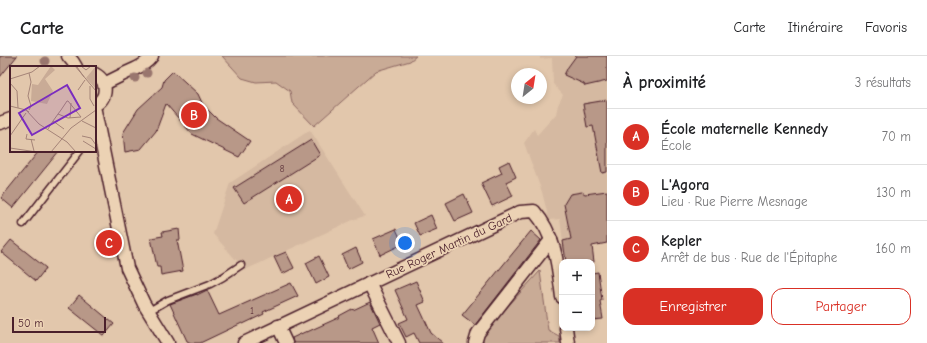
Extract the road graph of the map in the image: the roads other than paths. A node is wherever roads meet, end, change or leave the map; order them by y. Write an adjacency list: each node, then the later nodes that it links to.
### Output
1 (68, 56): 3 (street)
2 (152, 56): 5 (street)
3 (75, 66)
4 (96, 75): 5 (street)
5 (104, 84): 6 (street)
6 (96, 104)
7 (10, 119): 9 (street)
8 (96, 120): 16 (street)
9 (0, 123)
10 (79, 152): 11 (lane)
11 (23, 224)
12 (551, 240): 14 (street, Rue Roger Martin du Gard); 15 (street, Rue Roger Martin du Gard); 23 (street)
13 (241, 265): 16 (lane)
14 (369, 283): 17 (street, Rue Roger Martin du Gard); 22 (street)
15 (562, 295)
16 (148, 311): 19 (street)
17 (278, 326): 20 (street, Rue Roger Martin du Gard); 21 (street)
18 (566, 331): 24 (street)
19 (168, 343)
20 (244, 343)
21 (286, 343)
22 (398, 343)
23 (476, 343)
24 (568, 343)

